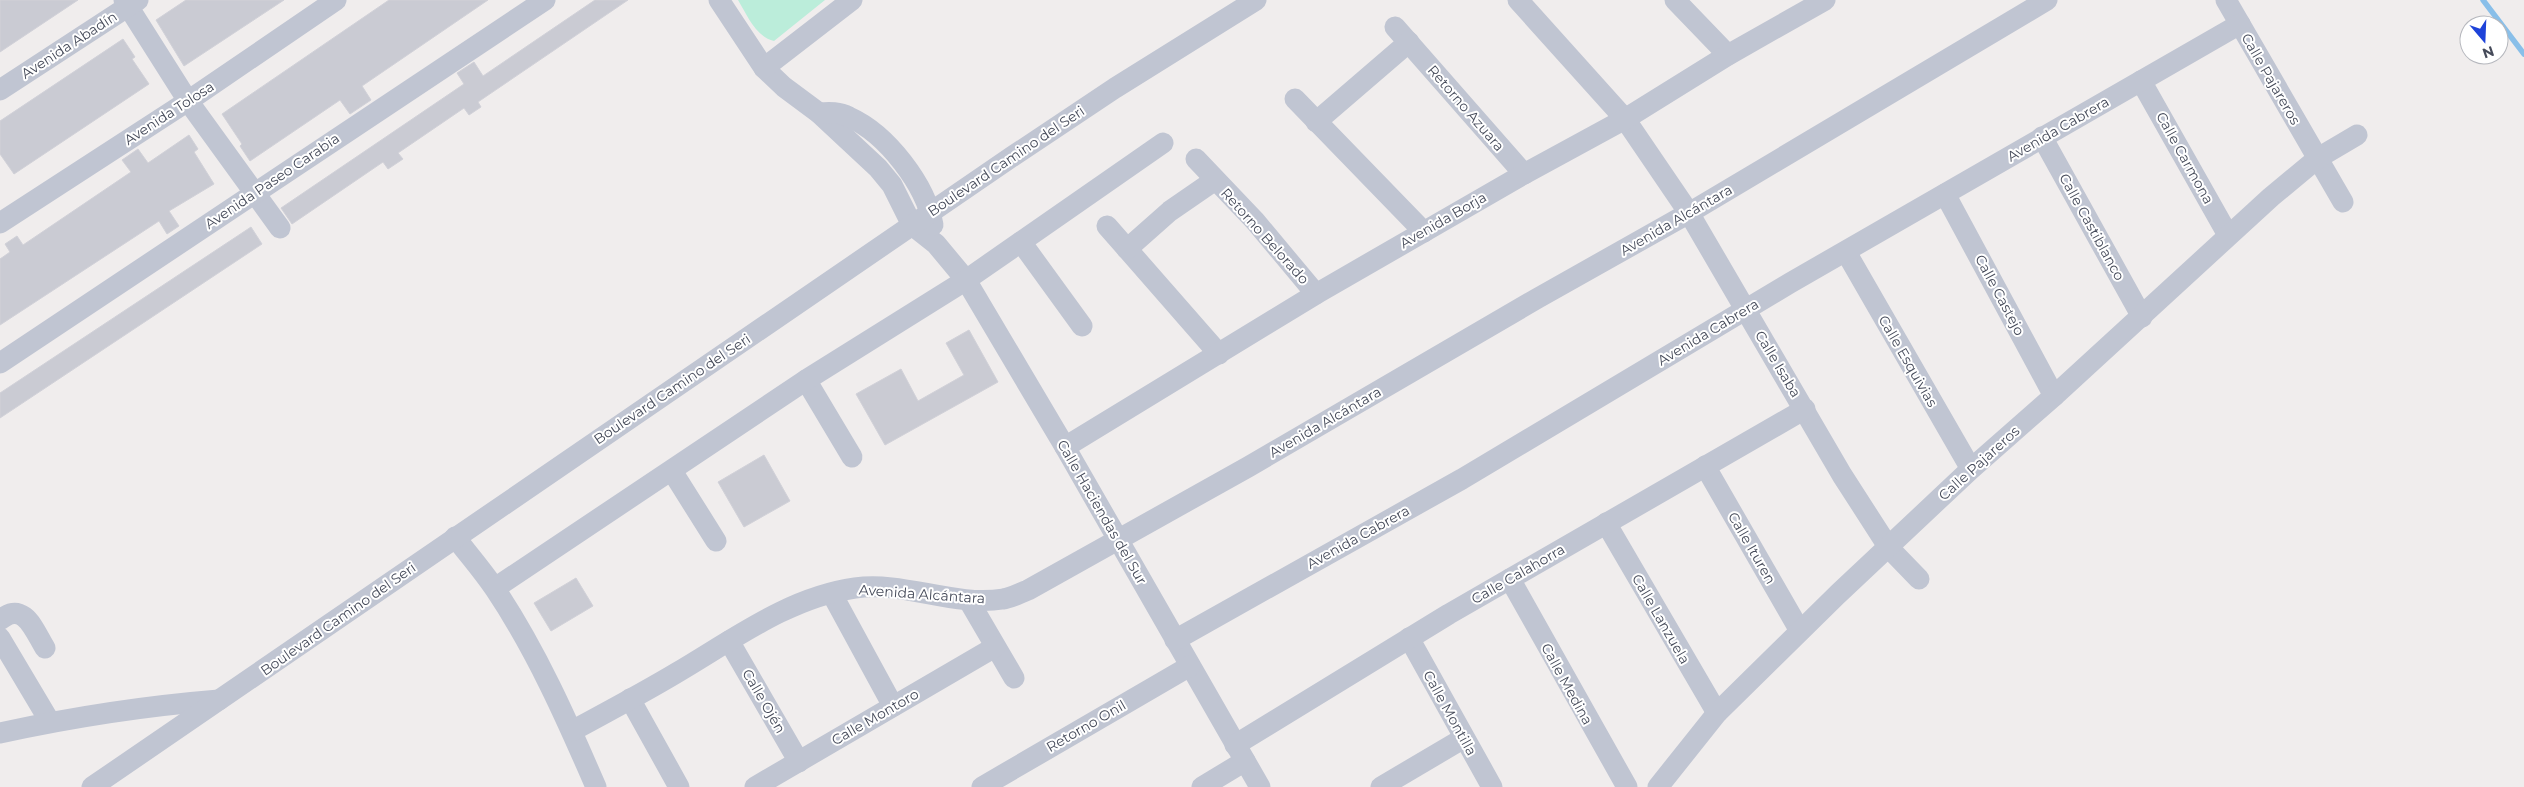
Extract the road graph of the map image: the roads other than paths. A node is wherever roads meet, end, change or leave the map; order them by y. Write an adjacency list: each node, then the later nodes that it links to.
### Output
1 (336, 0): 18 (street, Avenida Tolosa)
2 (545, 0): 29 (street, Avenida Paseo Carabia)
3 (719, 0): 14 (street, Calle Haciendas del Sur)
4 (852, 0): 14 (street)
5 (1256, 0): 32 (street, Boulevard Camino del Seri)
6 (1518, 0): 20 (street, Calle Isaba)
7 (1675, 0): 13 (street)
8 (1825, 0): 13 (street, Avenida Borja)
9 (2047, 0): 33 (street, Avenida Alcántara)
10 (2226, 0): 12 (street, Calle Pajareros)
11 (130, 2): 16 (street, Avenida Abadín); 18 (street)
12 (2240, 24): 15 (street, Avenida Cabrera); 25 (street, Calle Pajareros)
13 (1728, 55): 20 (street, Avenida Borja)
14 (764, 68): 19 (street, Calle Haciendas del Sur)
15 (2141, 81): 23 (street, Avenida Cabrera); 39 (street, Calle Carmona)
16 (0, 90)
17 (1295, 99): 21 (street)
18 (188, 101): 29 (street); 34 (street, Avenida Tolosa)
19 (819, 112): 32 (street, Calle Haciendas del Sur); 35 (street, Calle Haciendas del Sur)
20 (1625, 119): 27 (street, Avenida Borja); 33 (street, Calle Isaba)
21 (1316, 122): 27 (street, Retorno Azuara); 38 (street)
22 (2357, 135): 25 (street, Calle Pajareros)
23 (2042, 137): 30 (street, Avenida Cabrera); 47 (street, Calle Castiblanco)
24 (1163, 143): 40 (street)
25 (2318, 158): 31 (street, Calle Pajareros); 39 (street, Calle Pajareros)
26 (1196, 159): 28 (street, Retorno Belorado)
27 (1524, 174): 38 (street, Avenida Borja)
28 (1215, 180): 42 (street, Retorno Belorado); 45 (street, Retorno Belorado)
29 (256, 192): 37 (street); 50 (street, Avenida Paseo Carabia)
30 (1945, 194): 43 (street, Avenida Cabrera); 52 (street, Calle Castejo)
31 (2343, 202)
32 (930, 212): 35 (street, Boulevard Camino del Seri); 41 (street, Calle Haciendas del Sur)
33 (1689, 214): 46 (street, Calle Isaba); 61 (street, Avenida Alcántara)
34 (0, 223)
35 (912, 225): 41 (street, Calle Haciendas del Sur); 60 (street, Boulevard Camino del Seri)
36 (1106, 226): 42 (street)
37 (280, 228)
38 (1424, 232): 45 (street, Avenida Borja)
39 (2228, 235): 47 (street, Calle Pajareros)
40 (1021, 242): 44 (street); 48 (street)
41 (936, 244): 44 (street, Calle Haciendas del Sur)
42 (1127, 249): 49 (street)
43 (1846, 252): 46 (street, Avenida Cabrera); 57 (street, Calle Esquivias)
44 (966, 280): 51 (street); 54 (street, Calle Haciendas del Sur)
45 (1316, 294): 49 (street, Avenida Borja)
46 (1746, 310): 53 (street, Calle Isaba); 73 (street, Avenida Cabrera)
47 (2142, 317): 52 (street, Calle Pajareros)
48 (1082, 326)
49 (1219, 354): 54 (street, Avenida Borja)
50 (0, 363)
51 (806, 380): 55 (street); 58 (street)
52 (2054, 396): 57 (street, Calle Pajareros)
53 (1805, 409): 56 (street, Calle Calahorra); 63 (street, Calle Isaba)
54 (1065, 447): 61 (street, Calle Haciendas del Sur)
55 (852, 457)
56 (1705, 466): 59 (street, Calle Calahorra); 70 (street, Calle Ituren)
57 (1971, 469): 63 (street, Calle Pajareros)
58 (672, 471): 62 (street); 66 (street)
59 (1606, 523): 64 (street, Calle Calahorra); 82 (street, Calle Lanzuela)
60 (455, 537): 66 (street); 80 (street, Boulevard Camino del Seri)
61 (1119, 540): 68 (street, Avenida Alcántara); 73 (street, Calle Haciendas del Sur)
62 (716, 541)
63 (1888, 548): 65 (street, Calle Isaba); 70 (street, Calle Pajareros)
64 (1510, 579): 72 (street, Calle Calahorra); 98 (street, Calle Medina)
65 (1919, 579)
66 (495, 588): 84 (street)
67 (832, 594): 68 (street, Avenida Alcántara); 74 (street, Avenida Alcántara); 81 (street)
68 (969, 601): 75 (street)
69 (0, 620): 76 (street)
70 (1800, 631): 82 (street, Calle Pajareros)
71 (0, 638): 83 (street)
72 (1409, 638): 86 (street, Calle Montilla); 87 (street, Calle Calahorra)
73 (1175, 640): 77 (street, Calle Haciendas del Sur)
74 (730, 641): 79 (street, Avenida Alcántara); 88 (street, Calle Ojén)
75 (995, 647): 78 (street); 81 (street, Calle Montoro)
76 (45, 648)
77 (1190, 666): 87 (street, Calle Haciendas del Sur); 93 (street, Retorno Onil)
78 (1014, 678)
79 (630, 699): 84 (street, Avenida Alcántara); 91 (street)
80 (219, 700): 83 (street); 89 (street, Boulevard Camino del Seri)
81 (893, 706): 88 (street, Calle Montoro)
82 (1717, 714): 99 (street, Calle Pajareros)
83 (50, 722): 85 (street)
84 (572, 731): 90 (street)
85 (0, 733)
86 (1464, 738): 96 (street); 97 (street, Calle Montilla)
87 (1240, 753): 94 (street); 95 (street, Calle Haciendas del Sur)
88 (798, 762): 92 (street, Calle Montoro)
89 (92, 787)
90 (596, 787)
91 (679, 787)
92 (755, 787)
93 (982, 787)
94 (1202, 787)
95 (1260, 787)
96 (1381, 787)
97 (1492, 787)
98 (1627, 787)
99 (1658, 787)

